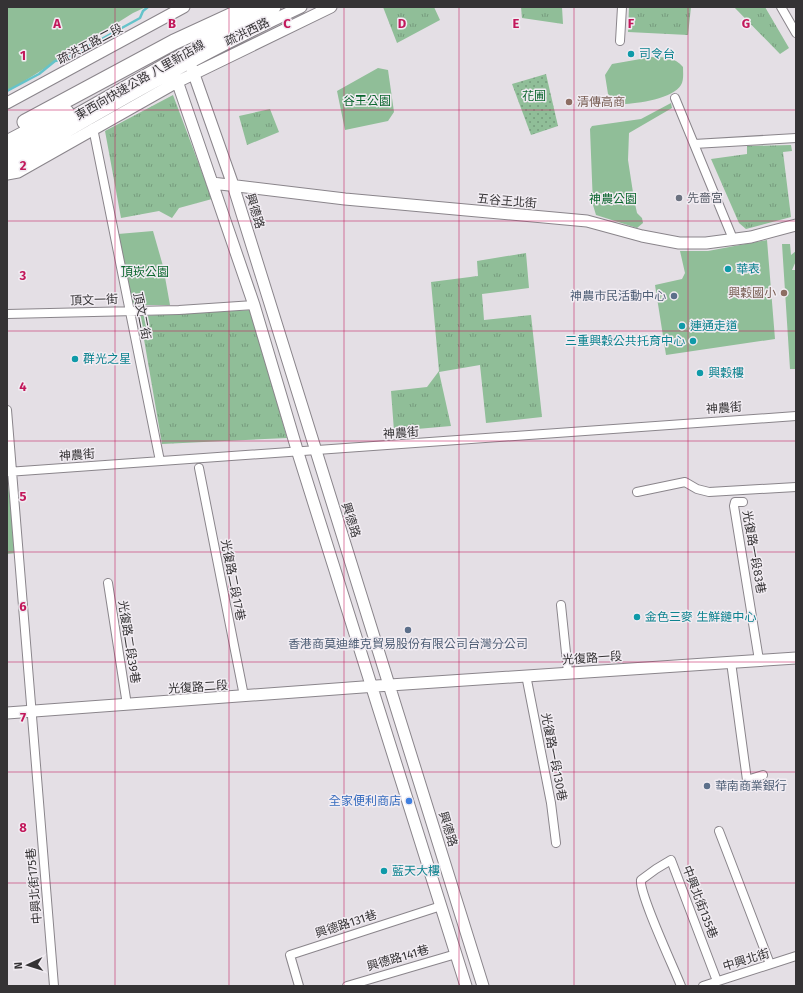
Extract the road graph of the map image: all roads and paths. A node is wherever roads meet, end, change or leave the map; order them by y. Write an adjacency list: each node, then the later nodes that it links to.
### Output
1 (184, 7): 14 (street, 疏洪五路二段)
2 (250, 7): 16 (highway)
3 (256, 7): 19 (highway, 東西向快速公路 八里新店線)
4 (273, 7): 17 (highway, 東西向快速公路 八里新店線)
5 (302, 7): 11 (street, 疏洪西路)
6 (331, 7): 11 (street, 疏洪西路)
7 (622, 7): 10 (street)
8 (781, 7): 9 (street)
9 (796, 33)
10 (620, 41)
11 (192, 68): 12 (street, 疏洪西路); 26 (street, 興德路)
12 (176, 77): 15 (street, 疏洪西路); 23 (street, 疏洪西路); 25 (street)
13 (675, 98): 20 (street)
14 (7, 103)
15 (93, 128): 24 (street, 疏洪西路); 30 (street, 頂文二街)
16 (7, 132)
17 (40, 138): 21 (highway, 東西向快速公路 八里新店線); 22 (highway)
18 (796, 138): 20 (street)
19 (7, 143)
20 (694, 144): 28 (street)
21 (7, 155)
22 (7, 158)
23 (7, 170)
24 (7, 174)
25 (212, 183): 26 (street, 五谷王北街); 29 (street)
26 (233, 185): 28 (street, 五谷王北街); 34 (street, 興德路)
27 (796, 226): 28 (street, 五谷王北街)
28 (733, 239)
29 (254, 305): 30 (street, 頂文一街); 35 (street)
30 (129, 311): 31 (street, 頂文一街); 36 (street, 頂文二街)
31 (7, 314)
32 (7, 410): 38 (street, 中興北街175巷)
33 (796, 416): 34 (street, 神農街)
34 (316, 452): 35 (street, 神農街); 49 (street, 興德路)
35 (298, 453): 36 (street, 神農街); 50 (street)
36 (160, 462): 38 (street, 神農街)
37 (199, 468): 51 (street, 光復路二段17巷)
38 (9, 472): 53 (street, 中興北街175巷)
39 (796, 487): 40 (street)
40 (638, 492)
41 (743, 502): 45 (street, 光復路一段83巷)
42 (108, 583): 52 (street, 光復路二段39巷)
43 (561, 604): 47 (street)
44 (796, 658): 45 (street, 光復路一段)
45 (759, 660): 46 (street, 光復路一段)
46 (731, 662): 47 (street, 光復路一段); 55 (street)
47 (568, 672): 48 (street, 光復路一段)
48 (526, 675): 49 (street, 光復路一段); 57 (street, 光復路一段130巷)
49 (390, 685): 50 (street, 光復路二段); 67 (street, 興德路)
50 (373, 687): 51 (street, 光復路二段); 58 (street)
51 (244, 696): 52 (street, 光復路二段)
52 (127, 705): 53 (street, 光復路二段)
53 (31, 711): 54 (street, 光復路二段); 63 (street, 中興北街175巷)
54 (7, 713)
55 (762, 775)
56 (719, 831): 61 (street)
57 (556, 843)
58 (441, 906): 59 (street); 64 (street, 興德路131巷)
59 (456, 954): 65 (street, 興德路141巷); 66 (street)
60 (796, 956): 61 (street, 中興北街)
61 (770, 964): 62 (street, 中興北街)
62 (717, 981): 68 (street, 中興北街135巷); 69 (street, 中興北街)
63 (54, 986)
64 (299, 986)
65 (347, 986)
66 (466, 986)
67 (483, 986)
68 (681, 986)
69 (703, 986)

